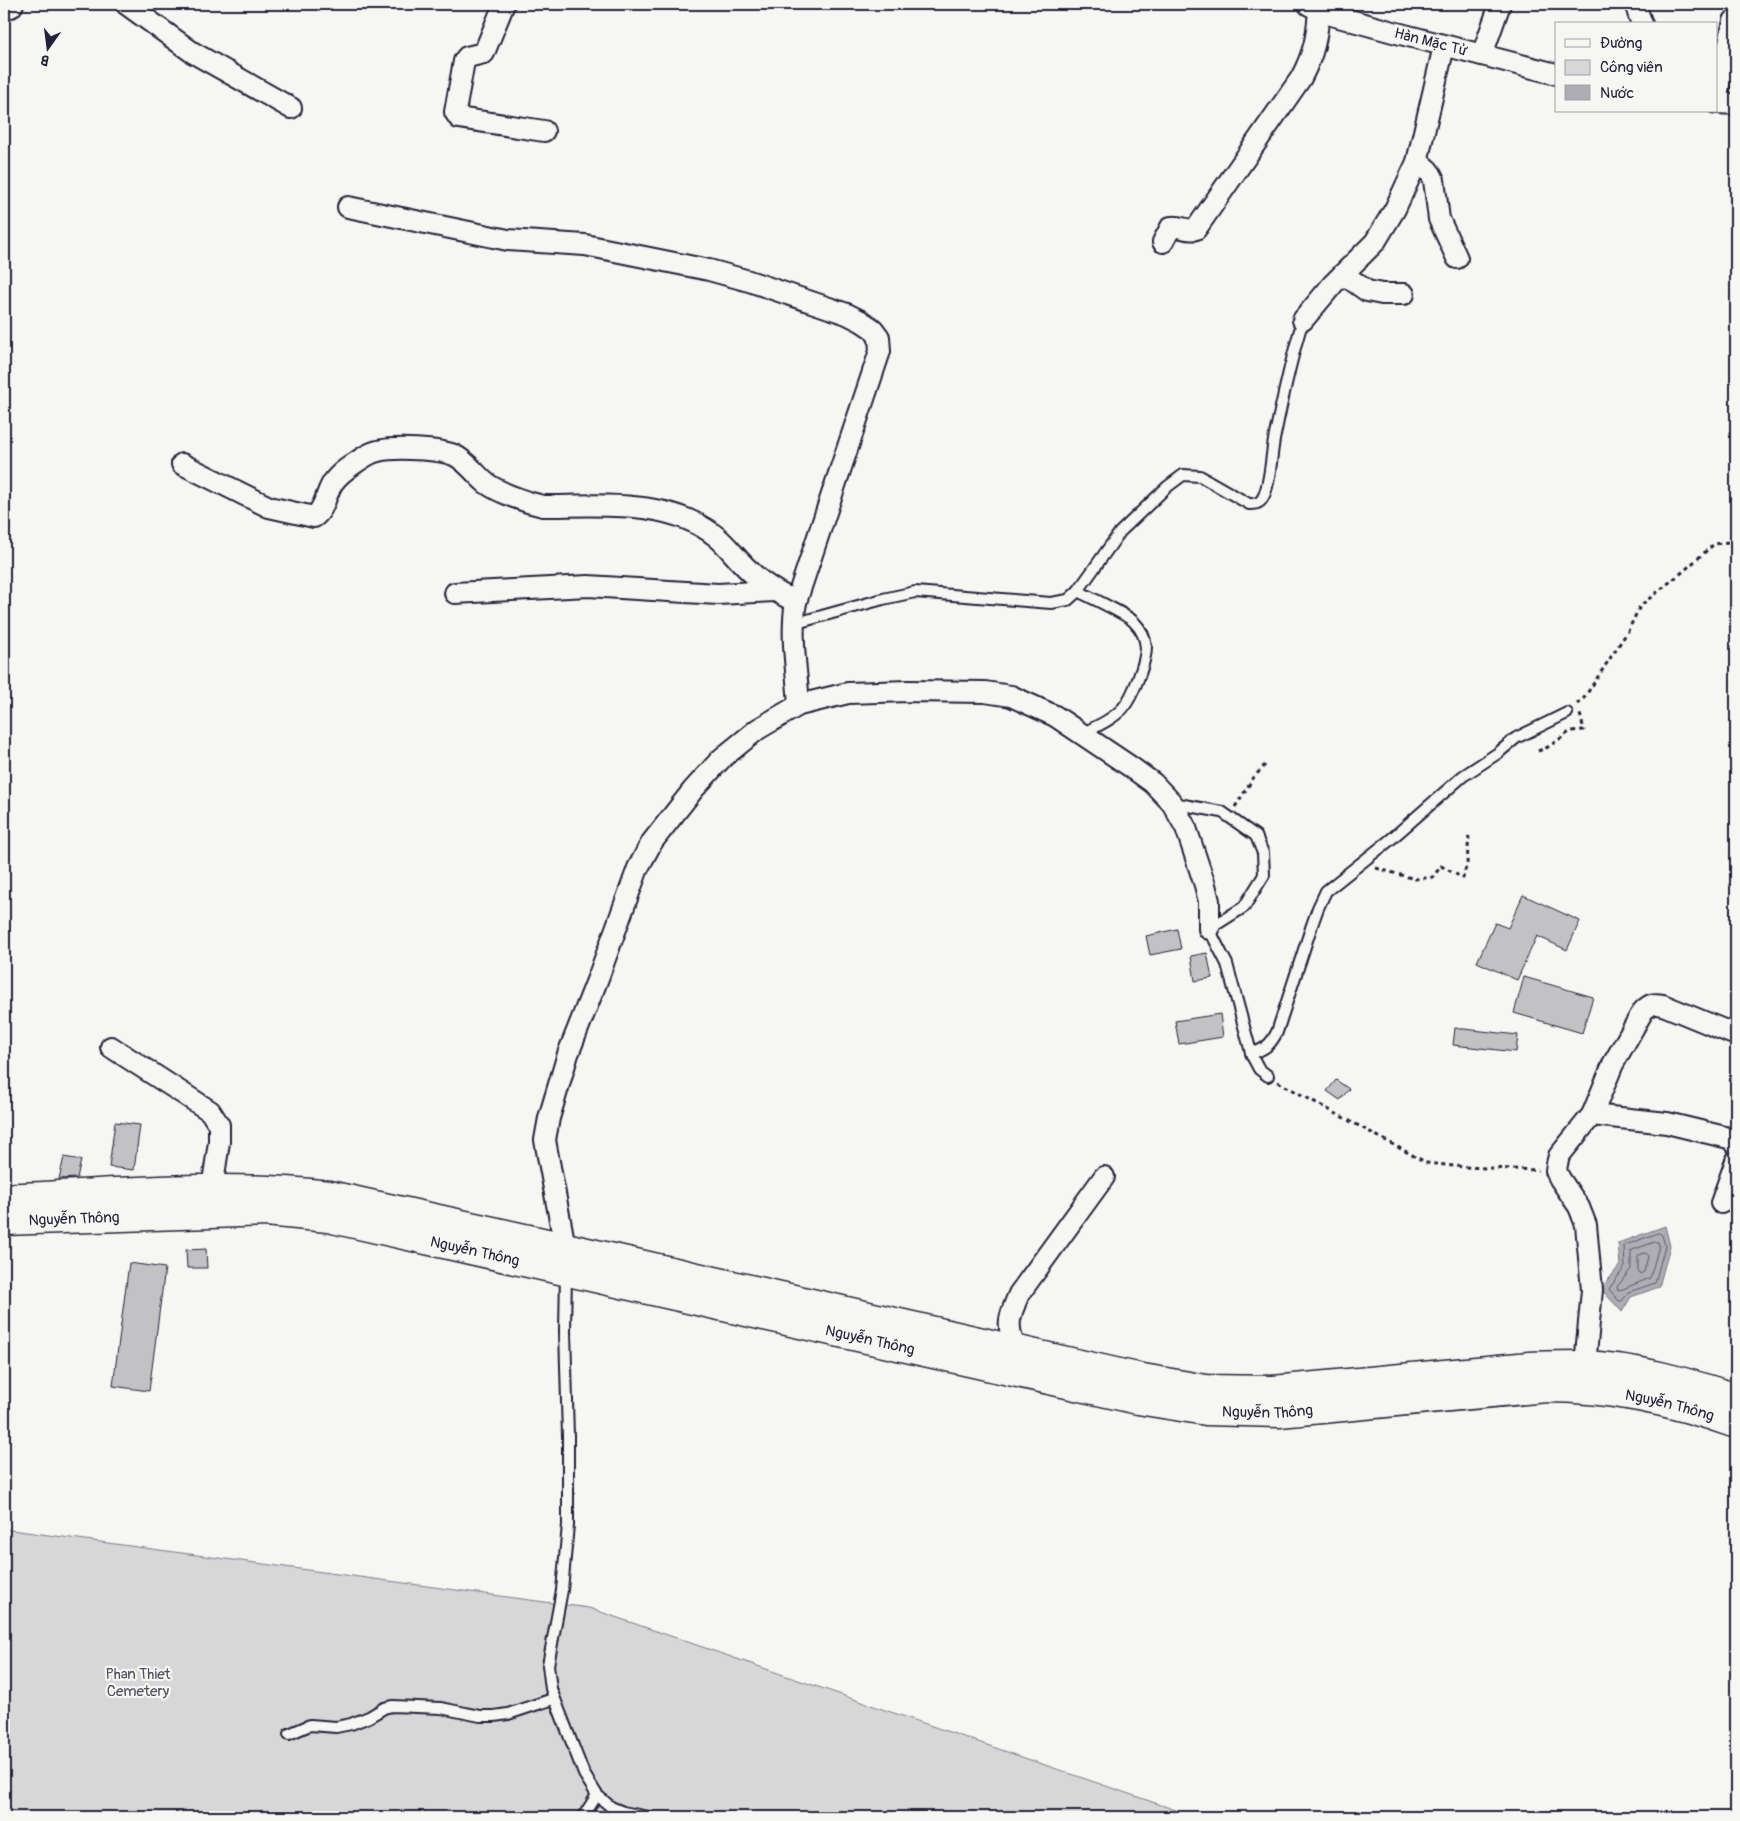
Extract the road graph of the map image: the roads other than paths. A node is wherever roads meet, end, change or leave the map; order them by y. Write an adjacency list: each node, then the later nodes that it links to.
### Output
1 (126, 4): 12 (street)
2 (504, 4): 13 (street)
3 (1500, 4): 7 (street)
4 (1313, 7): 6 (street, Hàn Mặc Tử); 16 (street)
5 (1734, 21): 9 (street)
6 (1444, 46): 7 (street, Hàn Mặc Tử); 14 (street)
7 (1482, 55): 8 (street, Hàn Mặc Tử)
8 (1555, 74)
9 (1718, 90)
10 (1718, 103): 11 (street)
11 (1736, 104)
12 (291, 108)
13 (544, 131)
14 (1417, 162): 17 (street); 18 (street)
15 (348, 207): 25 (street)
16 (1163, 242)
17 (1457, 258)
18 (1343, 274): 19 (street); 20 (street)
19 (1404, 294)
20 (1303, 320): 23 (lane)
21 (182, 464): 22 (street)
22 (774, 591): 24 (street); 25 (street)
23 (1078, 591): 26 (lane); 29 (lane)
24 (455, 593)
25 (796, 602): 26 (street)
26 (794, 624): 27 (street)
27 (800, 705): 29 (street); 44 (street)
28 (1570, 710): 34 (lane)
29 (1081, 734): 30 (street)
30 (1172, 803): 31 (street); 31 (lane)
31 (1209, 929): 34 (lane)
32 (1736, 1035): 36 (street)
33 (111, 1047): 40 (street)
34 (1251, 1053): 35 (lane)
35 (1268, 1076)
36 (1592, 1115): 37 (street); 46 (street)
37 (1736, 1144)
38 (1736, 1161): 42 (street)
39 (1104, 1178): 45 (street)
40 (212, 1189): 41 (main road, Nguyễn Thông); 44 (main road, Nguyễn Thông)
41 (4, 1198)
42 (1721, 1203)
43 (4, 1221): 44 (main road, Nguyễn Thông)
44 (566, 1259): 45 (main road, Nguyễn Thông); 46 (main road, Nguyễn Thông); 49 (lane)
45 (1015, 1348): 46 (main road, Nguyễn Thông)
46 (1586, 1377): 47 (main road, Nguyễn Thông); 48 (main road, Nguyễn Thông)
47 (1736, 1398)
48 (1736, 1424)
49 (553, 1699): 50 (lane); 51 (lane)
50 (289, 1734)
51 (597, 1795): 52 (lane); 53 (lane)
52 (583, 1817)
53 (649, 1817)

